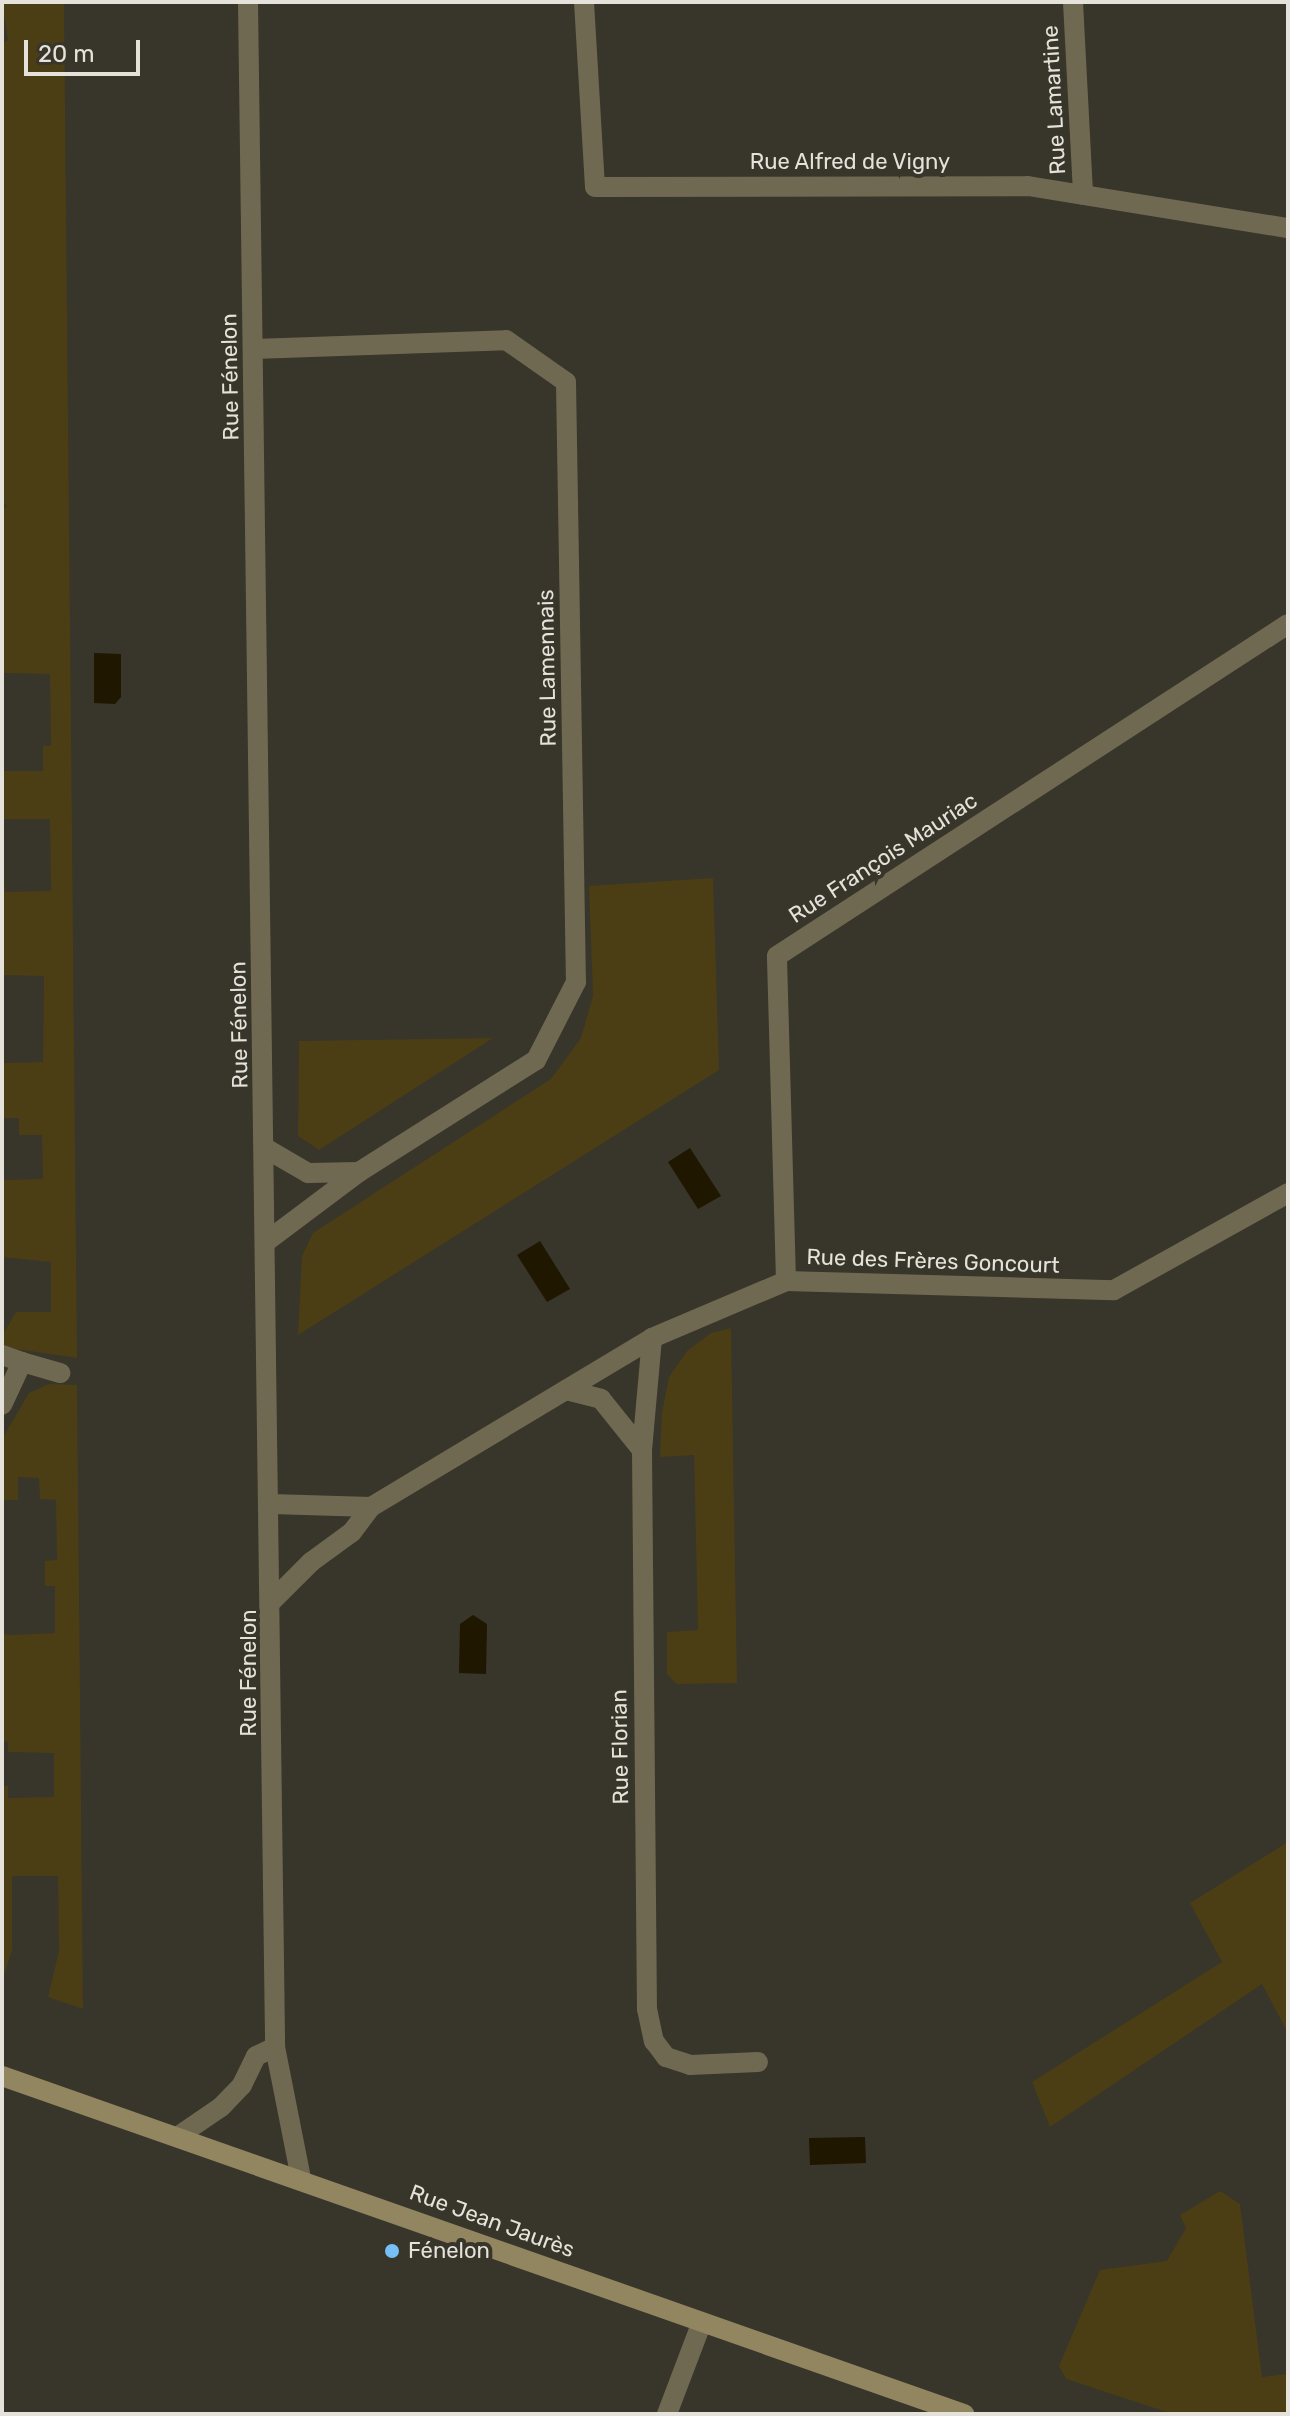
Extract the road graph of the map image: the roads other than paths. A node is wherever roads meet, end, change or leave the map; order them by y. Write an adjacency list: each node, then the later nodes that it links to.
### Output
1 (248, 2): 6 (street, Rue Fénelon)
2 (584, 2): 4 (street, Rue Alfred de Vigny)
3 (1073, 2): 4 (street, Rue Lamartine)
4 (1083, 195): 5 (street, Rue Alfred de Vigny)
5 (1288, 228)
6 (253, 349): 8 (street, Rue Fénelon); 9 (street, Rue Lamennais)
7 (1288, 624): 12 (street, Rue François Mauriac)
8 (265, 1148): 9 (street); 11 (street, Rue Fénelon)
9 (359, 1172): 11 (street)
10 (1288, 1193): 12 (street, Rue des Frères Goncourt)
11 (267, 1241): 19 (street, Rue Fénelon)
12 (786, 1281): 13 (street, Rue des Frères Goncourt)
13 (652, 1338): 16 (street, Rue des Frères Goncourt); 18 (street, Rue Florian)
14 (12, 1358): 15 (street); 17 (street)
15 (60, 1373)
16 (566, 1390): 18 (street); 20 (street, Rue des Frères Goncourt)
17 (2, 1405)
18 (642, 1450): 23 (street, Rue Florian)
19 (271, 1504): 20 (street); 21 (street, Rue Fénelon)
20 (371, 1507): 21 (street)
21 (272, 1601): 22 (street, Rue Fénelon)
22 (275, 2047): 25 (street); 26 (street, Rue Fénelon)
23 (758, 2062)
24 (2, 2076): 25 (main road, Rue Jean Jaurès)
25 (180, 2135): 26 (main road, Rue Jean Jaurès)
26 (301, 2178): 27 (main road, Rue Jean Jaurès)
27 (702, 2322): 28 (street); 29 (main road, Rue Jean Jaurès)
28 (667, 2414)
29 (964, 2414)

